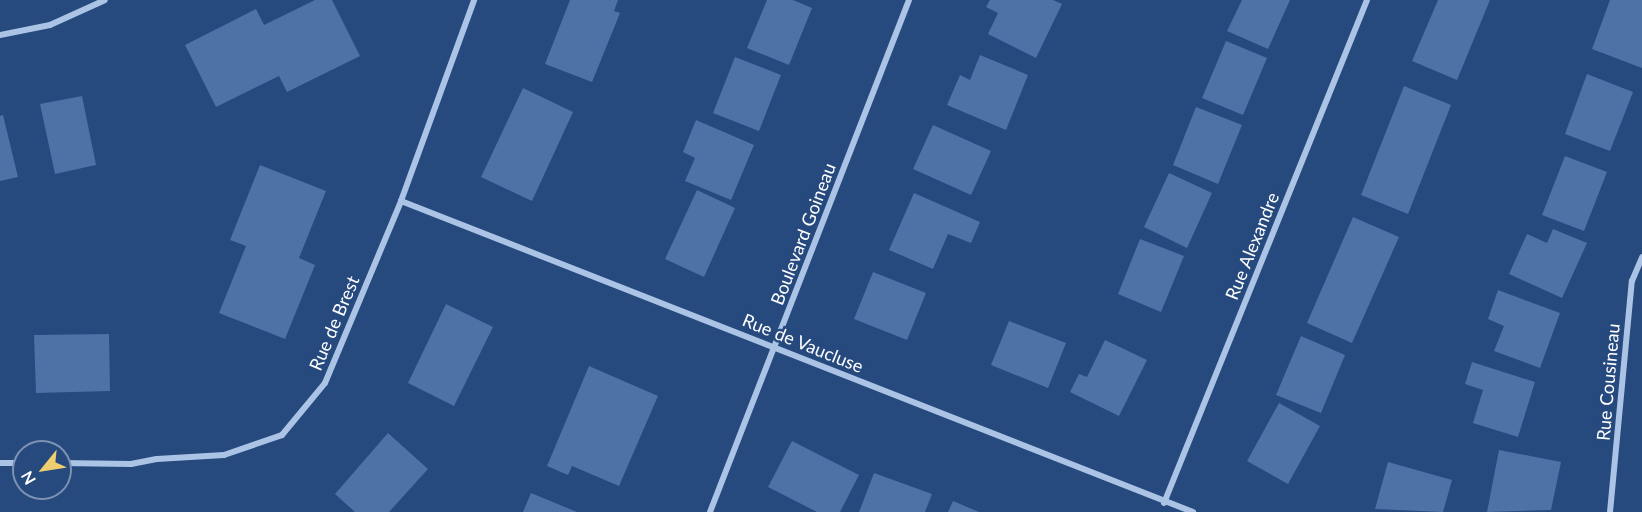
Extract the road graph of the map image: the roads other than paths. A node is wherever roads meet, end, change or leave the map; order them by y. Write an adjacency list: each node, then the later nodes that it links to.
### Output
1 (105, 0): 5 (street)
2 (474, 0): 6 (street, Rue de Brest)
3 (909, 0): 8 (street, Boulevard Goineau)
4 (1366, 0): 10 (street, Rue Alexandre)
5 (0, 35)
6 (401, 201): 8 (street, Rue de Vaucluse); 9 (street, Rue de Brest)
7 (1642, 257): 13 (street, Rue Cousineau)
8 (775, 348): 10 (street, Rue de Vaucluse); 11 (street, Boulevard Goineau)
9 (72, 464)
10 (1164, 503): 12 (street, Rue de Vaucluse)
11 (710, 512)
12 (1193, 512)
13 (1610, 512)

